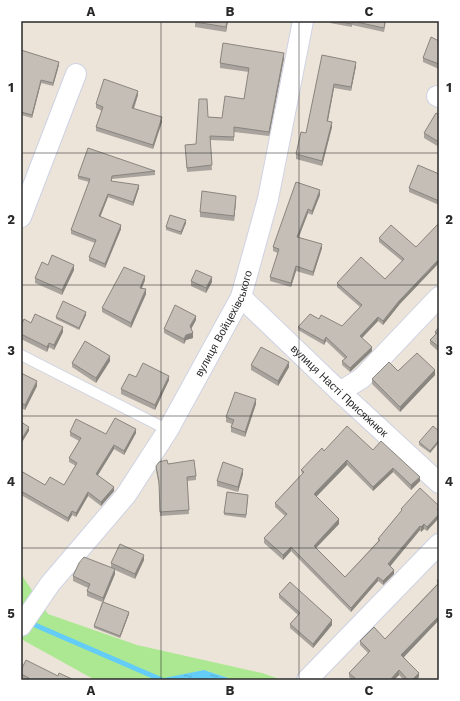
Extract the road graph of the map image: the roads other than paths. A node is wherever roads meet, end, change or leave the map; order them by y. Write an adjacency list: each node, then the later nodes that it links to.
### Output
1 (303, 21): 4 (street, вулиця Войцехівського)
2 (76, 74): 3 (street)
3 (21, 217)
4 (241, 297): 7 (street, вулиця Насті Присяжнюк); 8 (street, вулиця Войцехівського)
5 (439, 297): 7 (street)
6 (21, 355): 8 (lane)
7 (340, 392): 9 (street, вулиця Насті Присяжнюк)
8 (168, 430): 11 (street, вулиця Войцехівського)
9 (439, 482)
10 (439, 544): 12 (street)
11 (21, 626)
12 (306, 680)

